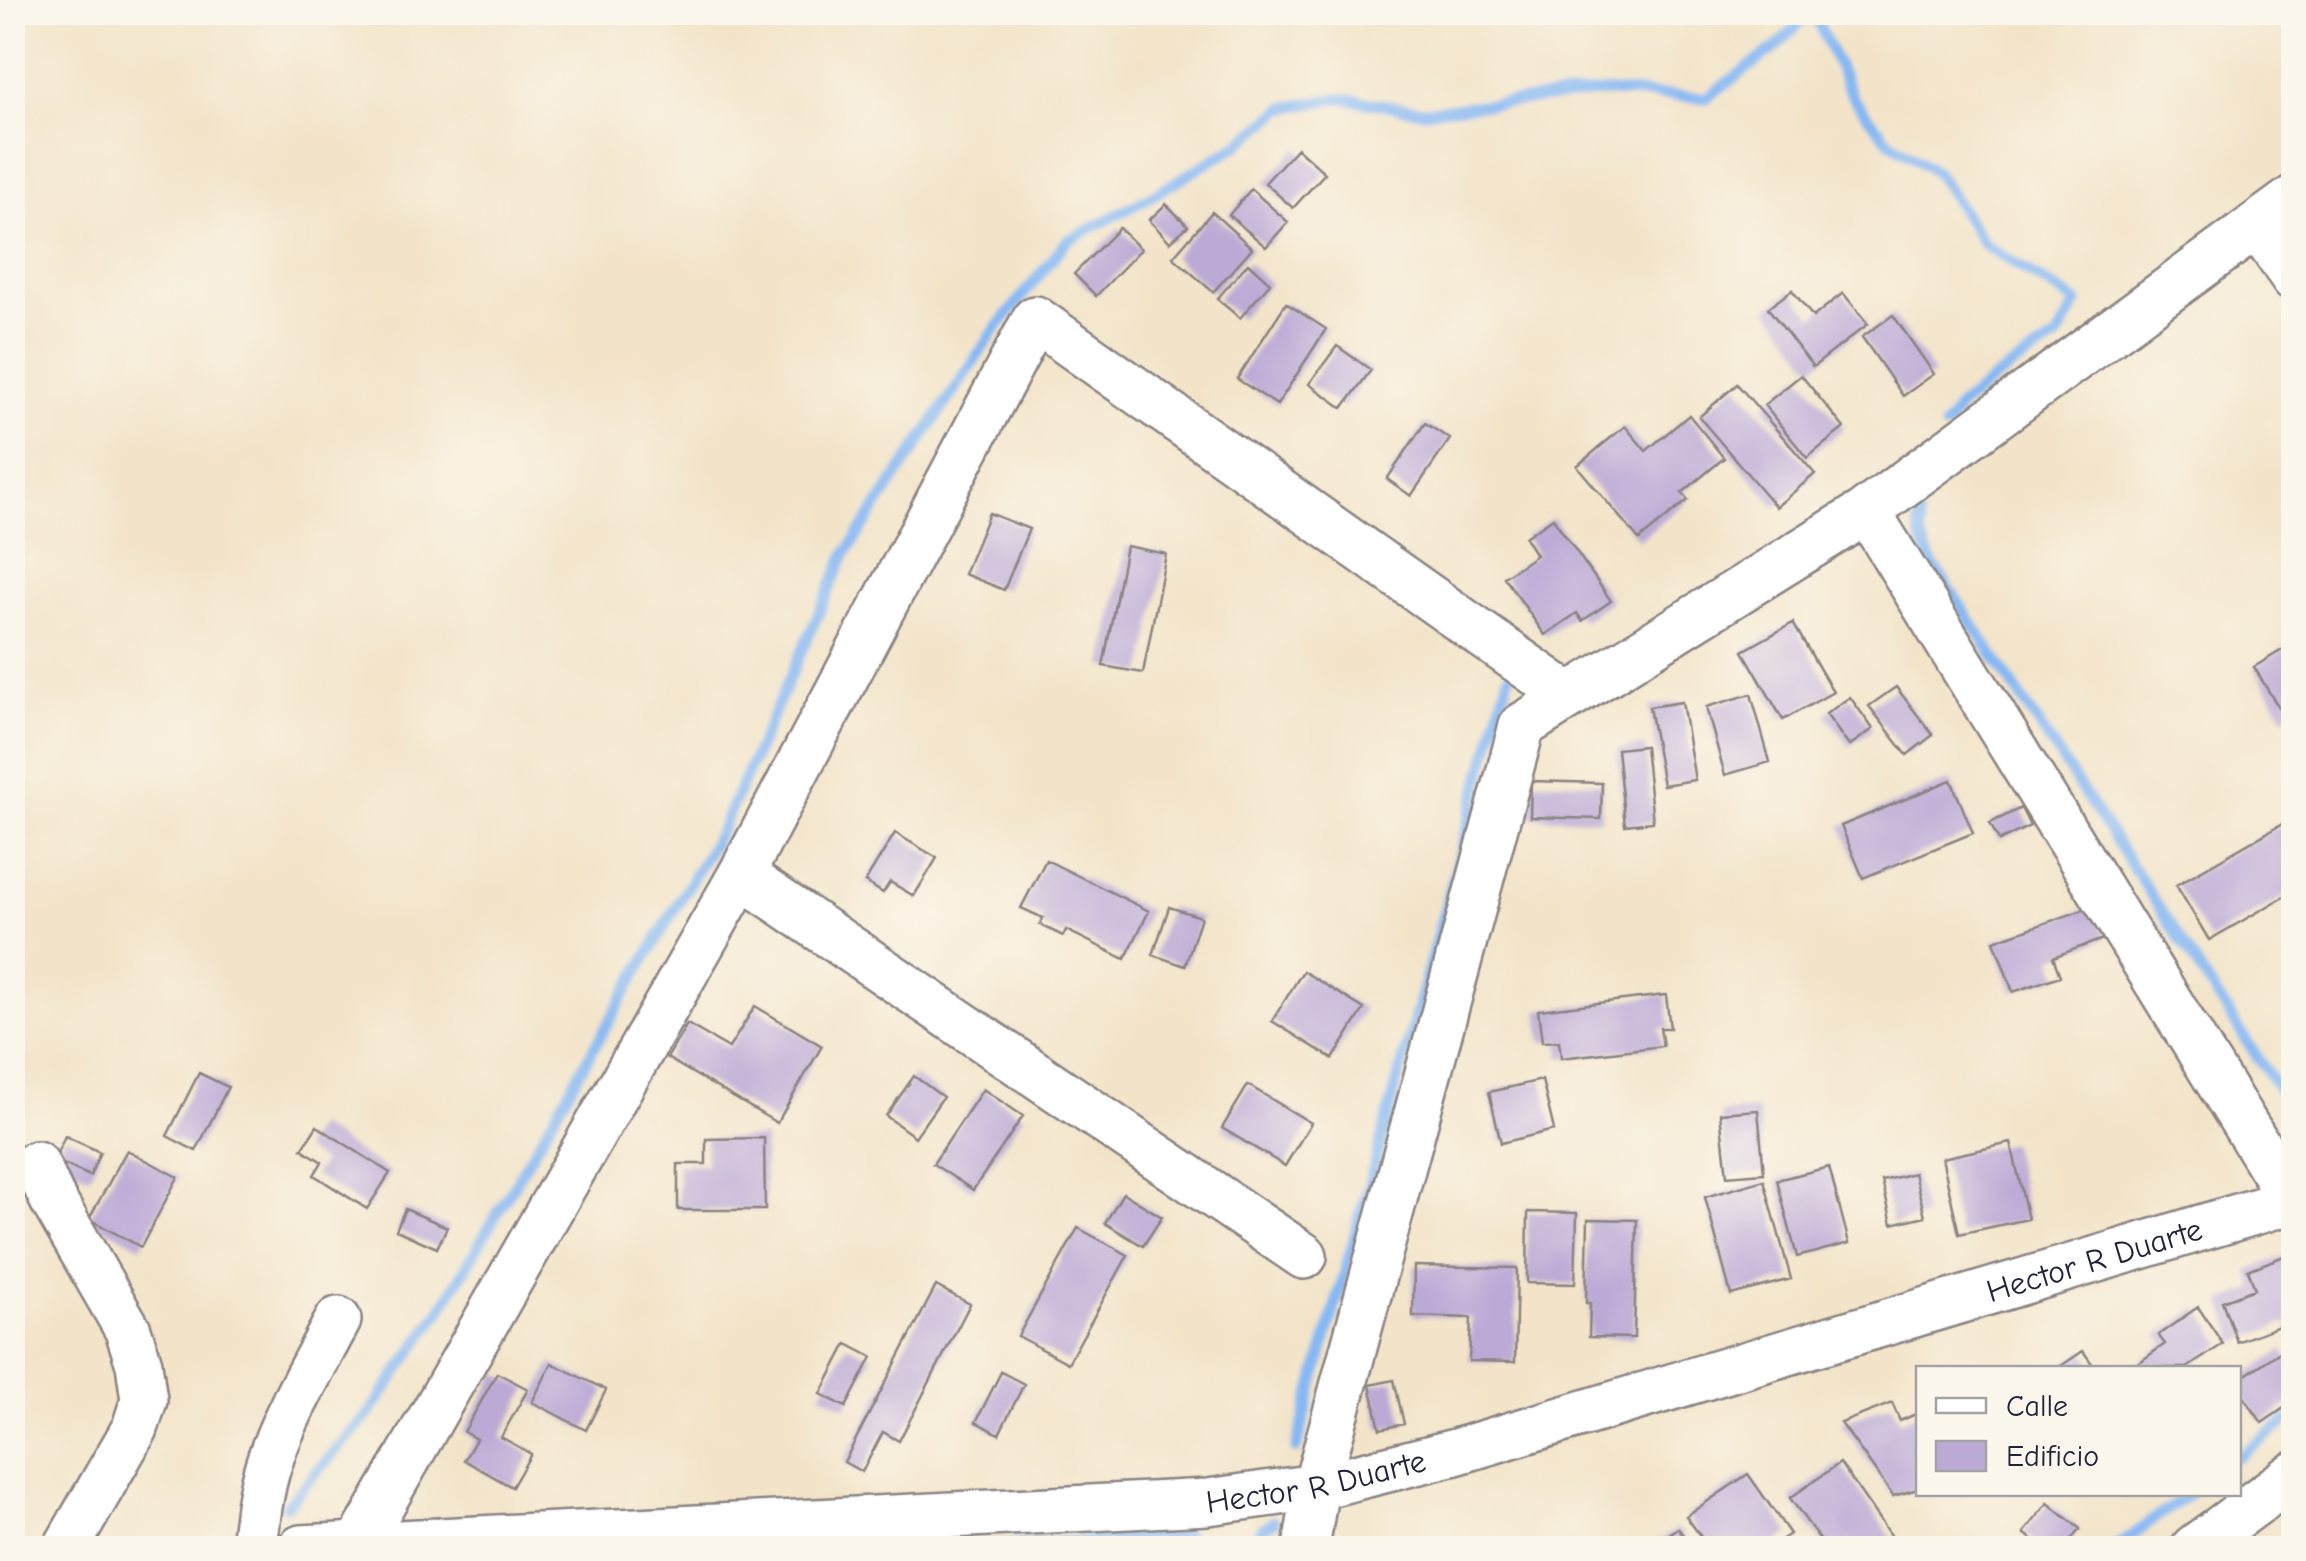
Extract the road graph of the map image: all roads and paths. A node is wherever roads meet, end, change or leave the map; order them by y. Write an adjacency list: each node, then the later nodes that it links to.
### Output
1 (2294, 198): 2 (street)
2 (2257, 225): 3 (street); 4 (street)
3 (2294, 278)
4 (1867, 511): 5 (street); 8 (street)
5 (1569, 696): 6 (street); 12 (street)
6 (741, 875): 9 (street); 13 (street)
7 (36, 1164): 14 (street)
8 (2293, 1200): 12 (street, Hector R Duarte)
9 (1304, 1256)
10 (338, 1320): 15 (street)
11 (2294, 1475): 18 (street)
12 (1316, 1487): 13 (street, Hector R Duarte); 17 (street)
13 (360, 1544): 16 (street, Hector R Duarte)
14 (66, 1548)
15 (254, 1548)
16 (301, 1548)
17 (1306, 1548)
18 (2194, 1548)

